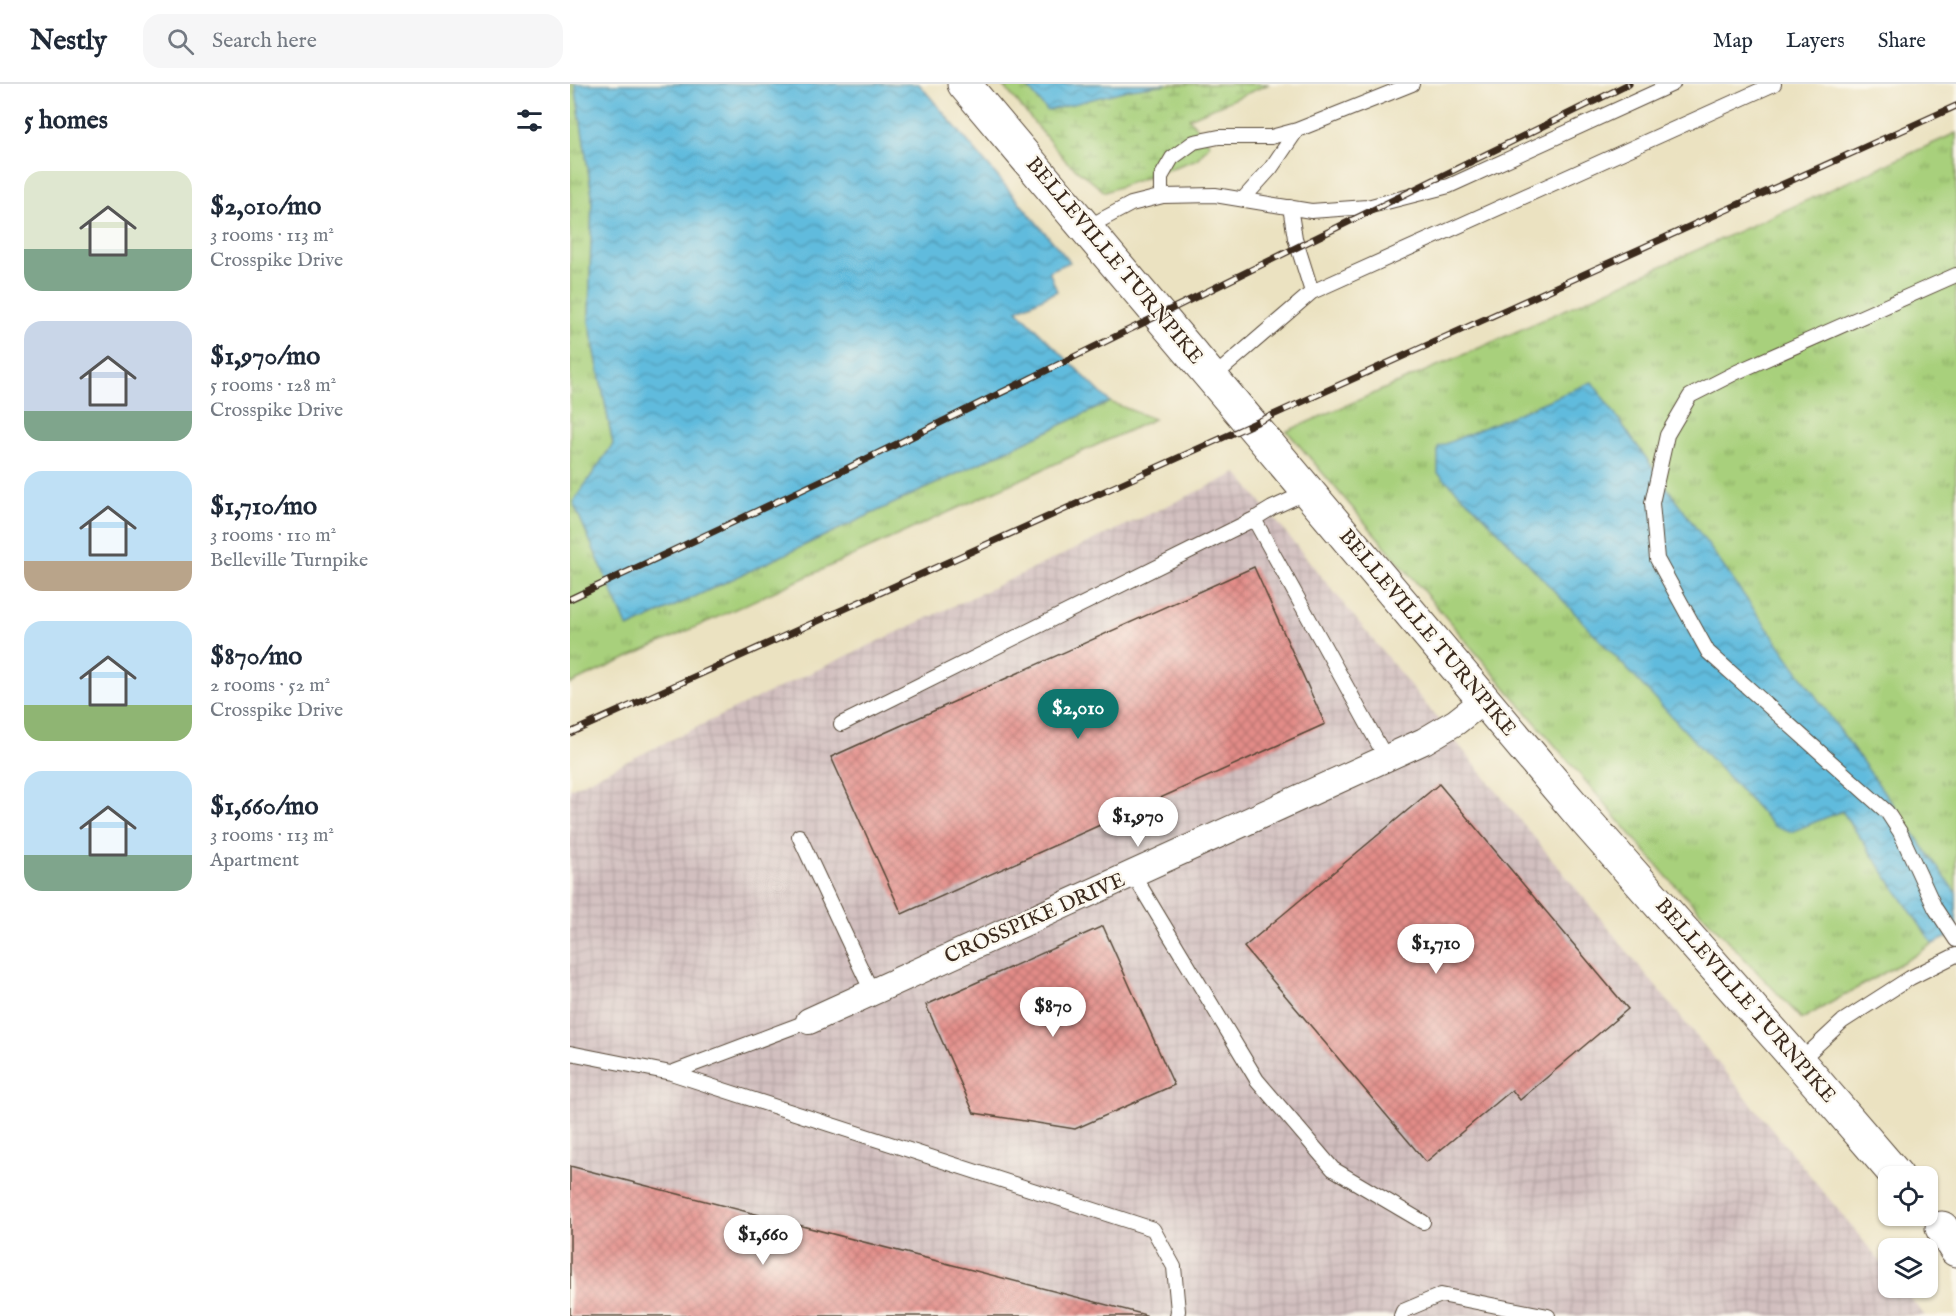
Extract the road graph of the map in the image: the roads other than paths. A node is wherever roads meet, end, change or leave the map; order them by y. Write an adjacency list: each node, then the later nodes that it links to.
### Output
1 (964, 84): 9 (main road, BELLEVILLE TURNPIKE)
2 (1412, 84): 5 (lane)
3 (1673, 84): 8 (lane)
4 (1774, 84): 11 (lane)
5 (1297, 130): 6 (lane); 7 (lane)
6 (1161, 196): 7 (lane); 9 (lane)
7 (1243, 199): 8 (lane)
8 (1290, 207): 11 (lane)
9 (1086, 228): 12 (main road, BELLEVILLE TURNPIKE)
10 (1956, 275): 20 (lane)
11 (1312, 292): 12 (lane)
12 (1212, 378): 13 (main road, BELLEVILLE TURNPIKE)
13 (1307, 492): 14 (lane); 15 (main road, BELLEVILLE TURNPIKE)
14 (1254, 519): 16 (lane); 17 (lane)
15 (1484, 700): 17 (street, CROSSPIKE DRIVE); 25 (main road, BELLEVILLE TURNPIKE)
16 (841, 724)
17 (1386, 758): 19 (street, CROSSPIKE DRIVE)
18 (799, 836): 22 (lane)
19 (1133, 874): 22 (street, CROSSPIKE DRIVE); 28 (lane)
20 (1956, 940)
21 (1956, 955): 25 (lane)
22 (872, 992): 23 (street, CROSSPIKE DRIVE)
23 (809, 1021): 26 (lane)
24 (570, 1053): 26 (lane)
25 (1799, 1062): 27 (main road, BELLEVILLE TURNPIKE)
26 (671, 1073): 29 (lane)
27 (1888, 1166)
28 (1423, 1222)
29 (1177, 1316)
30 (1401, 1316): 31 (lane)
31 (1548, 1316)

